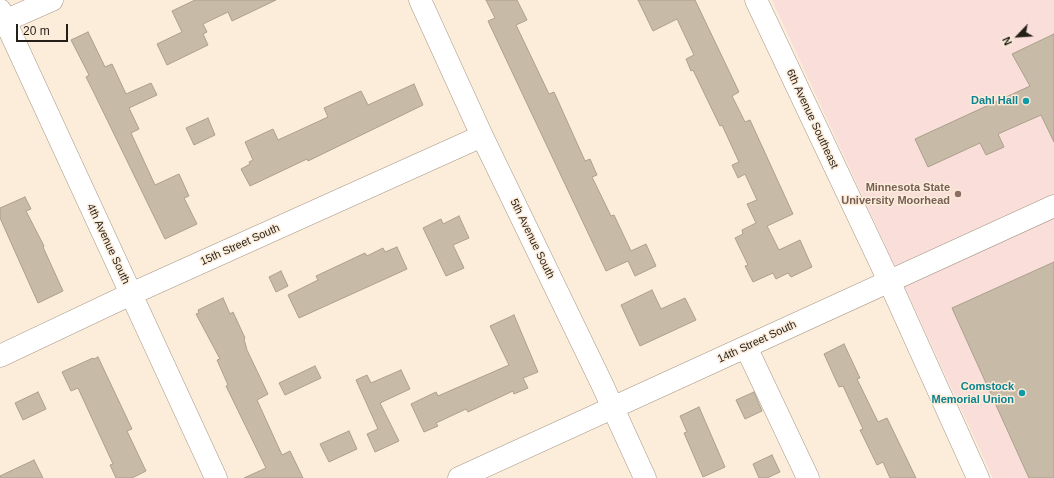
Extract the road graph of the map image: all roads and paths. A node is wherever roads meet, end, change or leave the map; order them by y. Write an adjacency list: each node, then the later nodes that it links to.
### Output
1 (52, 0): 4 (street)
2 (420, 0): 5 (street, 5th Avenue South)
3 (756, 0): 7 (street, 6th Avenue Southeast)
4 (2, 18): 8 (street, 4th Avenue South)
5 (482, 136): 8 (street, 15th Street South); 11 (street, 5th Avenue South)
6 (1054, 206): 7 (street, 14th Street South)
7 (889, 281): 9 (street, 14th Street South); 16 (street, 6th Avenue Southeast)
8 (131, 294): 10 (street, 15th Street South); 12 (street, 4th Avenue South)
9 (746, 346): 11 (street, 14th Street South); 15 (street)
10 (0, 356)
11 (612, 408): 13 (street, 14th Street South); 14 (street, 5th Avenue South)
12 (216, 478)
13 (459, 478)
14 (645, 478)
15 (808, 478)
16 (978, 478)

